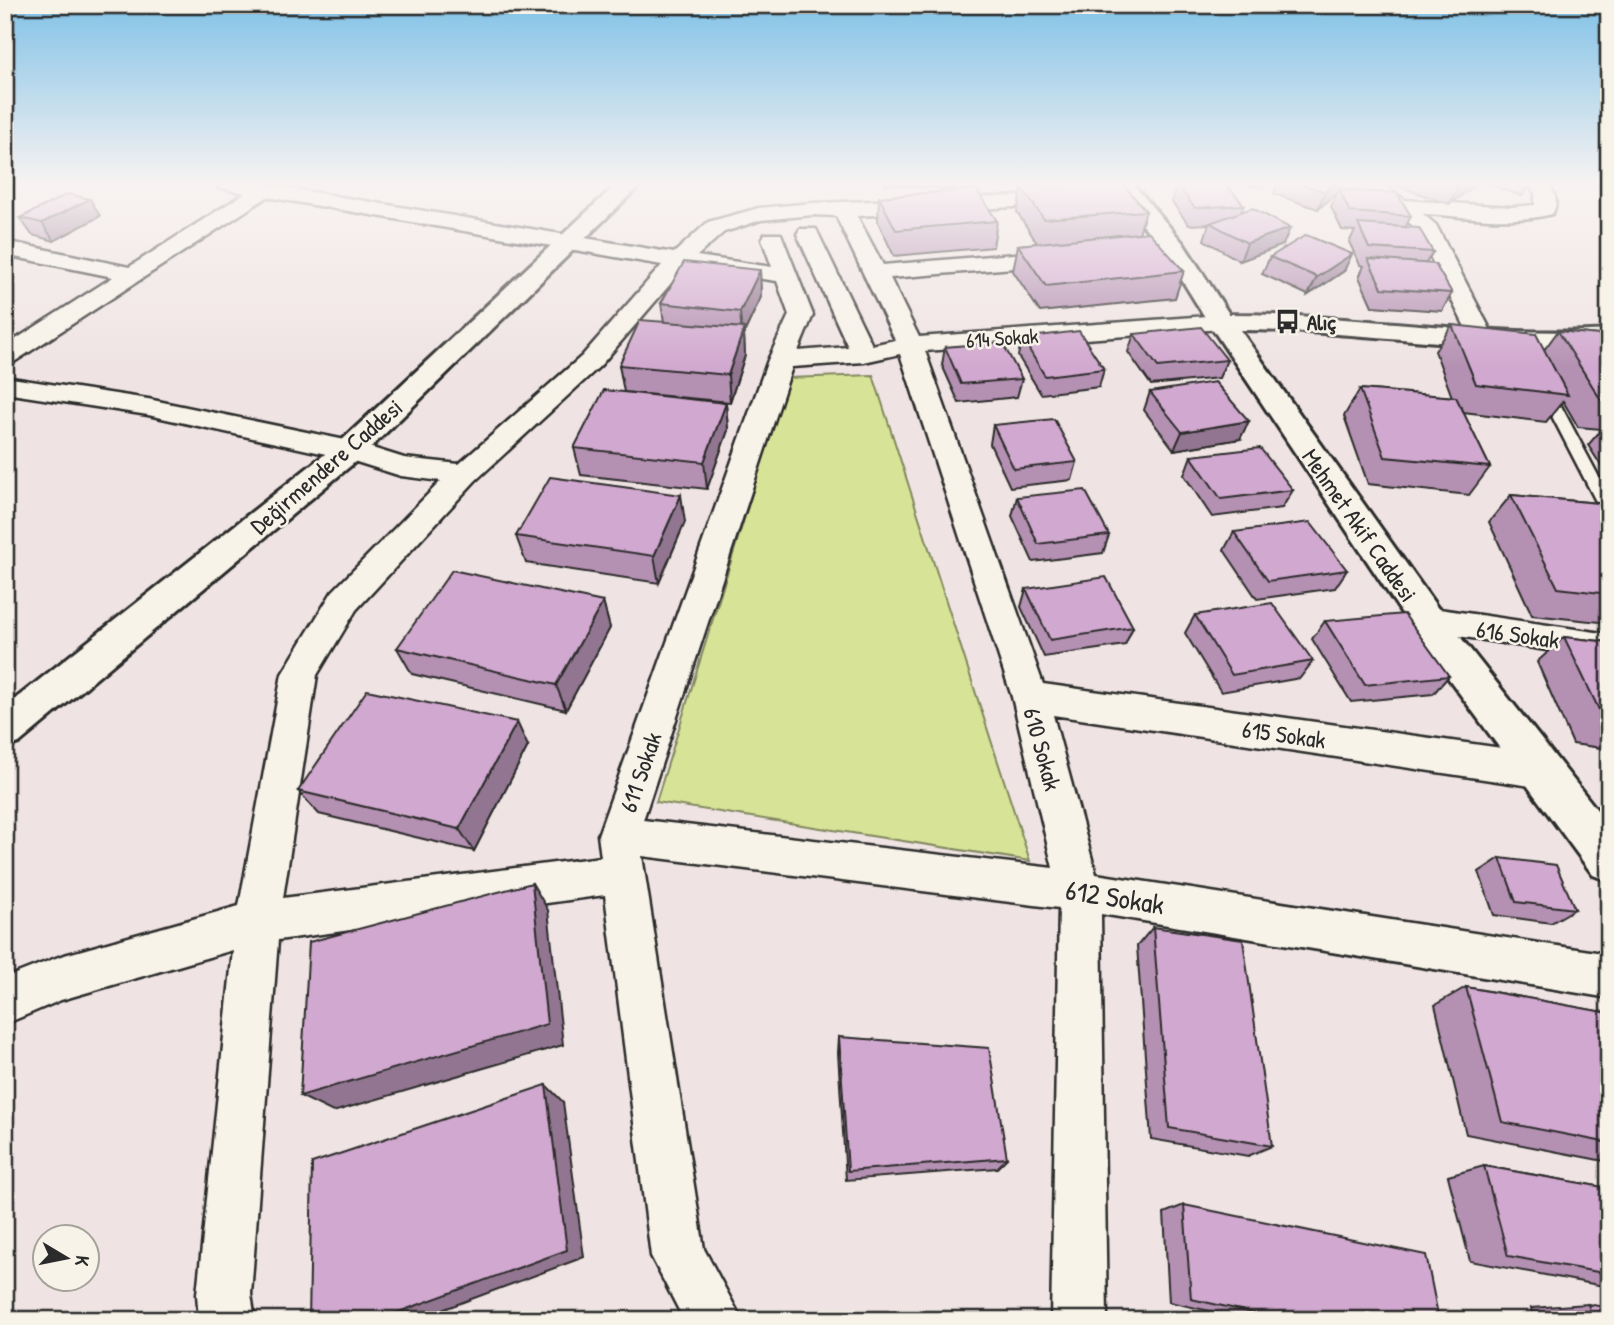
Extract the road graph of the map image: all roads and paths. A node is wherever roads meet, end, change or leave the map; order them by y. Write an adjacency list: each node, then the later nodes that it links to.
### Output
1 (180, 245): 16 (street)
2 (566, 245): 27 (street, Değirmendere Caddesi)
3 (579, 245): 14 (street)
4 (696, 245): 14 (street)
5 (775, 245): 17 (street, 611 Sokak)
6 (813, 245): 22 (street)
7 (865, 245): 15 (street, 610 Sokak)
8 (1170, 245): 11 (street, Mehmet Akif Caddesi)
9 (1434, 245): 19 (street)
10 (5, 248): 16 (street)
11 (1174, 248): 12 (street); 18 (street, Mehmet Akif Caddesi)
12 (1147, 250)
13 (1079, 256): 15 (street)
14 (677, 262): 17 (street); 28 (street)
15 (876, 272): 21 (street, 610 Sokak)
16 (135, 275): 23 (street)
17 (787, 276): 24 (street, 611 Sokak)
18 (1221, 322): 19 (street); 21 (street, 614 Sokak); 30 (street, Mehmet Akif Caddesi)
19 (1482, 335): 20 (street)
20 (1609, 338)
21 (910, 345): 22 (street); 32 (street, 610 Sokak)
22 (864, 354): 24 (street)
23 (5, 357)
24 (781, 360): 35 (street, 611 Sokak)
25 (1538, 376): 29 (lane)
26 (5, 385): 27 (street)
27 (351, 450): 28 (street); 33 (street, Değirmendere Caddesi)
28 (465, 474): 38 (street)
29 (1609, 511)
30 (1426, 620): 31 (street, 616 Sokak); 34 (street, Mehmet Akif Caddesi)
31 (1609, 647)
32 (1030, 697): 34 (street, 615 Sokak); 37 (street, 610 Sokak)
33 (5, 731)
34 (1538, 770): 36 (street, Mehmet Akif Caddesi)
35 (621, 854): 37 (street, 612 Sokak); 38 (street, 612 Sokak); 42 (street, 611 Sokak)
36 (1609, 860)
37 (1080, 891): 39 (street, 612 Sokak); 43 (street, 610 Sokak)
38 (258, 922): 40 (street, 612 Sokak); 41 (street)
39 (1609, 976)
40 (5, 1001)
41 (227, 1320)
42 (714, 1320)
43 (1079, 1320)

